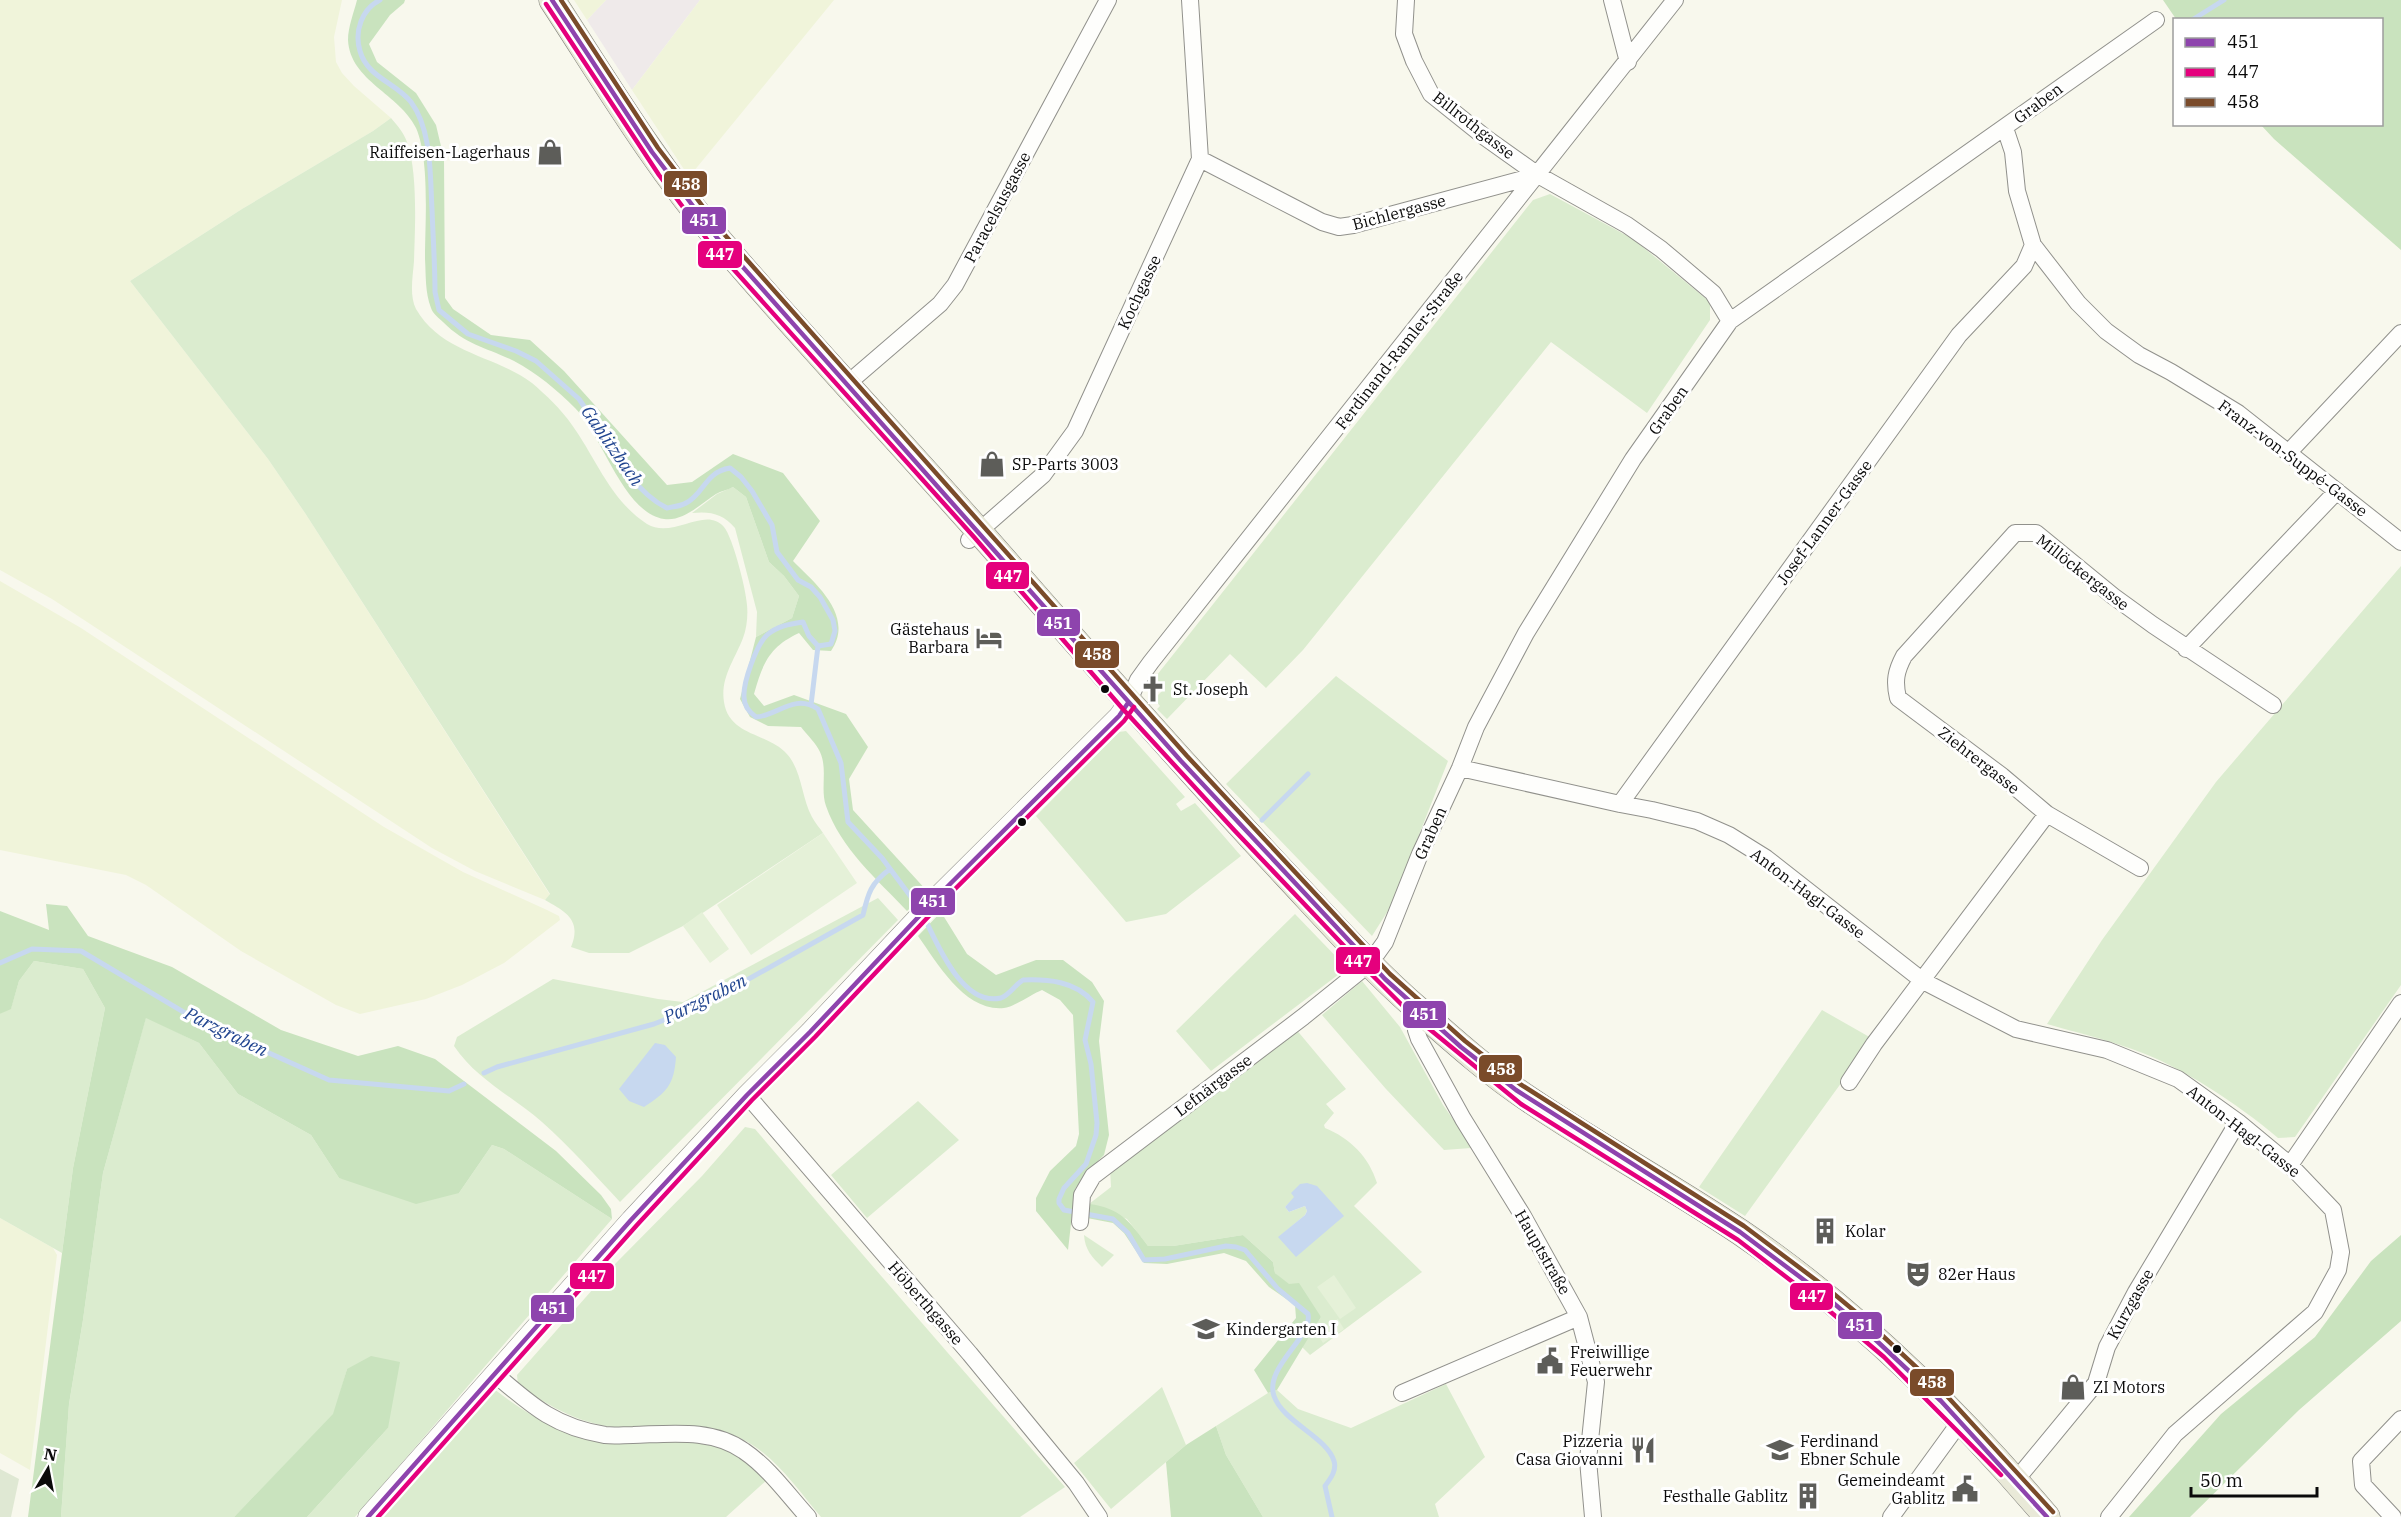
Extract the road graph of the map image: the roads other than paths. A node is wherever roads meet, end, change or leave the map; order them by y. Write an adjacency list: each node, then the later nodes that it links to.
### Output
1 (552, 0): 15 (main road)
2 (1108, 0): 15 (street, Paracelsusgasse)
3 (1190, 0): 10 (street, Kochgasse)
4 (1406, 0): 11 (street, Billrothgasse)
5 (1612, 0): 8 (street)
6 (1675, 0): 8 (street, Ferdinand-Ramler-Straße)
7 (2156, 20): 9 (street, Graben)
8 (1628, 62): 11 (street, Ferdinand-Ramler-Straße)
9 (2005, 128): 12 (street, Franz-von-Suppé-Gasse); 13 (street, Graben)
10 (1200, 159): 11 (street, Bichlergasse); 18 (street, Kochgasse)
11 (1538, 175): 13 (street, Billrothgasse); 22 (street, Ferdinand-Ramler-Straße)
12 (2033, 245): 16 (street, Franz-von-Suppé-Gasse); 25 (street, Josef-Lanner-Gasse)
13 (1730, 321): 24 (street, Graben)
14 (2401, 333): 16 (street)
15 (847, 384): 18 (main road)
16 (2289, 452): 17 (street, Franz-von-Suppé-Gasse)
17 (2337, 491): 19 (street, Franz-von-Suppé-Gasse); 21 (street)
18 (974, 536): 22 (main road)
19 (2401, 542)
20 (1936, 622): 21 (street, Millöckergasse); 26 (street, Ziehrergasse)
21 (2186, 649): 23 (street, Millöckergasse)
22 (1128, 703): 28 (main road); 33 (street)
23 (2273, 705)
24 (1460, 768): 25 (street, Anton-Hagl-Gasse); 28 (street, Graben)
25 (1620, 804): 29 (street, Anton-Hagl-Gasse)
26 (2047, 814): 27 (street, Ziehrergasse); 29 (street)
27 (2140, 868)
28 (1370, 963): 31 (main road); 36 (street, Lefnärgasse)
29 (1923, 981): 32 (street); 34 (street, Anton-Hagl-Gasse)
30 (2401, 1003): 35 (street)
31 (1416, 1008): 37 (street, Hauptstraße); 41 (main road)
32 (1849, 1082)
33 (747, 1095): 38 (street); 45 (street, Höberthgasse)
34 (2238, 1122): 35 (street, Anton-Hagl-Gasse); 42 (street, Kurzgasse)
35 (2290, 1165): 49 (street, Anton-Hagl-Gasse)
36 (1081, 1214)
37 (1580, 1317): 39 (street); 46 (street, Hauptstraße)
38 (495, 1374): 43 (street); 44 (street)
39 (1402, 1393)
40 (2401, 1419): 50 (street)
41 (1960, 1422): 42 (main road); 47 (street)
42 (2016, 1480): 48 (main road)
43 (368, 1517)
44 (808, 1517)
45 (1099, 1517)
46 (1593, 1517)
47 (1891, 1517)
48 (2047, 1517)
49 (2109, 1517)
50 (2393, 1517)

